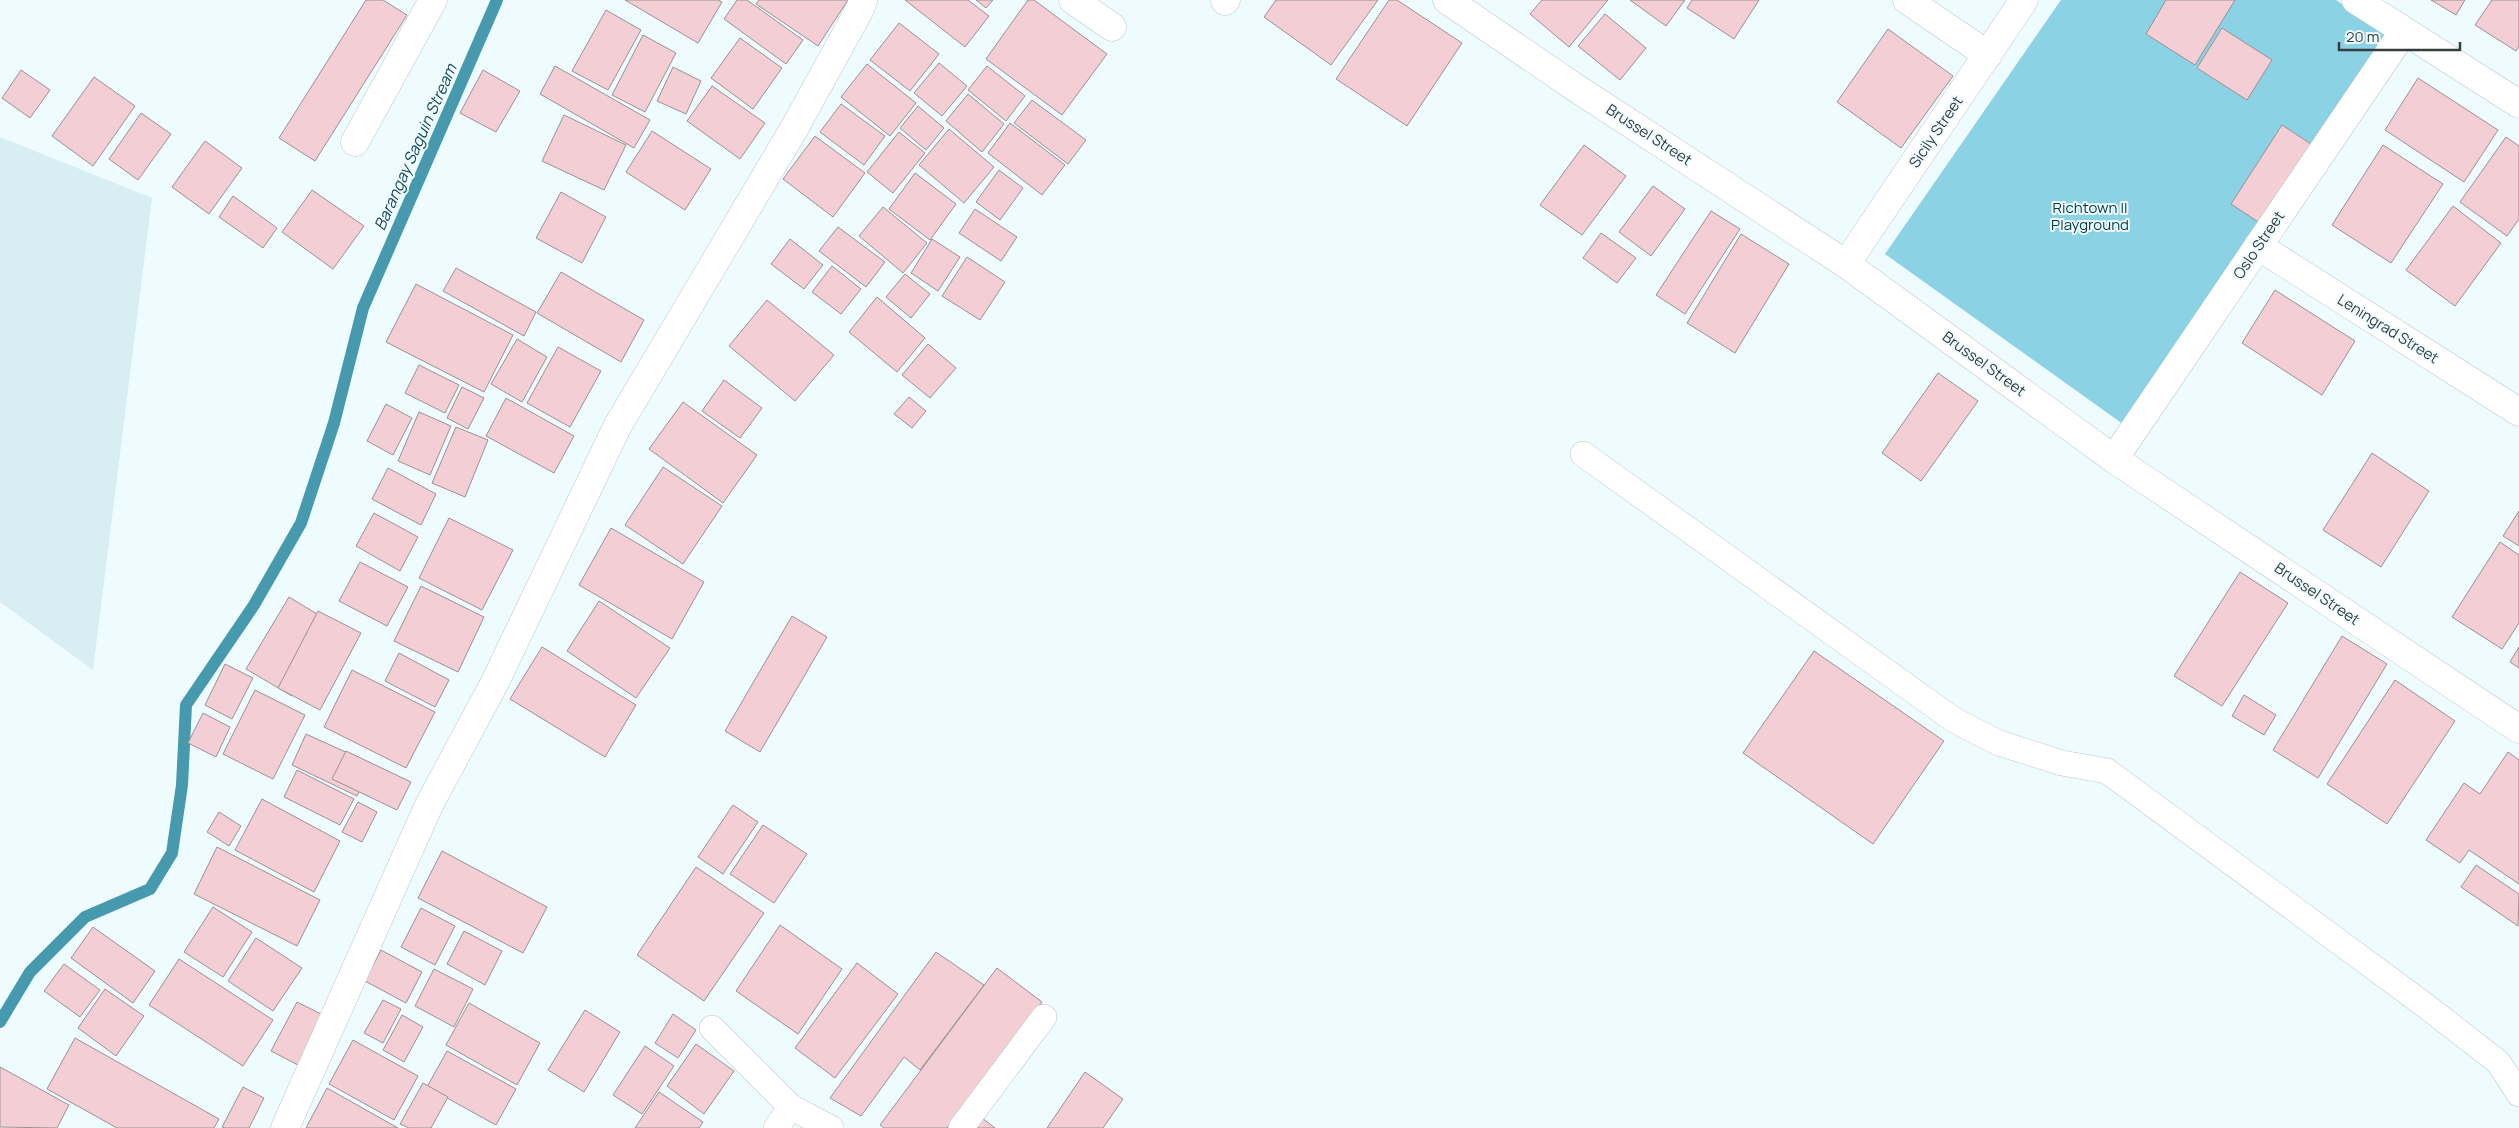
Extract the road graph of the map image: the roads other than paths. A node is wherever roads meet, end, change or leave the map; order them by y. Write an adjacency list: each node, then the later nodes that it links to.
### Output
1 (863, 0): 23 (street)
2 (1072, 0): 8 (street)
3 (1447, 0): 14 (street, Brussel Street)
4 (1907, 0): 10 (street)
5 (2024, 0): 10 (street, Sicily Street)
6 (2356, 0): 9 (street)
7 (423, 5): 12 (street)
8 (1112, 27)
9 (2404, 31): 11 (street); 13 (street, Oslo Street)
10 (1988, 56): 14 (street, Sicily Street)
11 (2519, 104)
12 (355, 142)
13 (2258, 246): 15 (street, Leningrad Street); 17 (street, Oslo Street)
14 (1846, 264): 17 (street, Brussel Street)
15 (2519, 412)
16 (1582, 454): 21 (lane)
17 (2114, 459): 18 (street, Brussel Street)
18 (2519, 729)
19 (1044, 1017): 26 (lane)
20 (712, 1028): 22 (lane)
21 (2519, 1094)
22 (791, 1107): 24 (lane); 25 (lane)
23 (285, 1128)
24 (776, 1128)
25 (831, 1128)
26 (961, 1128)

